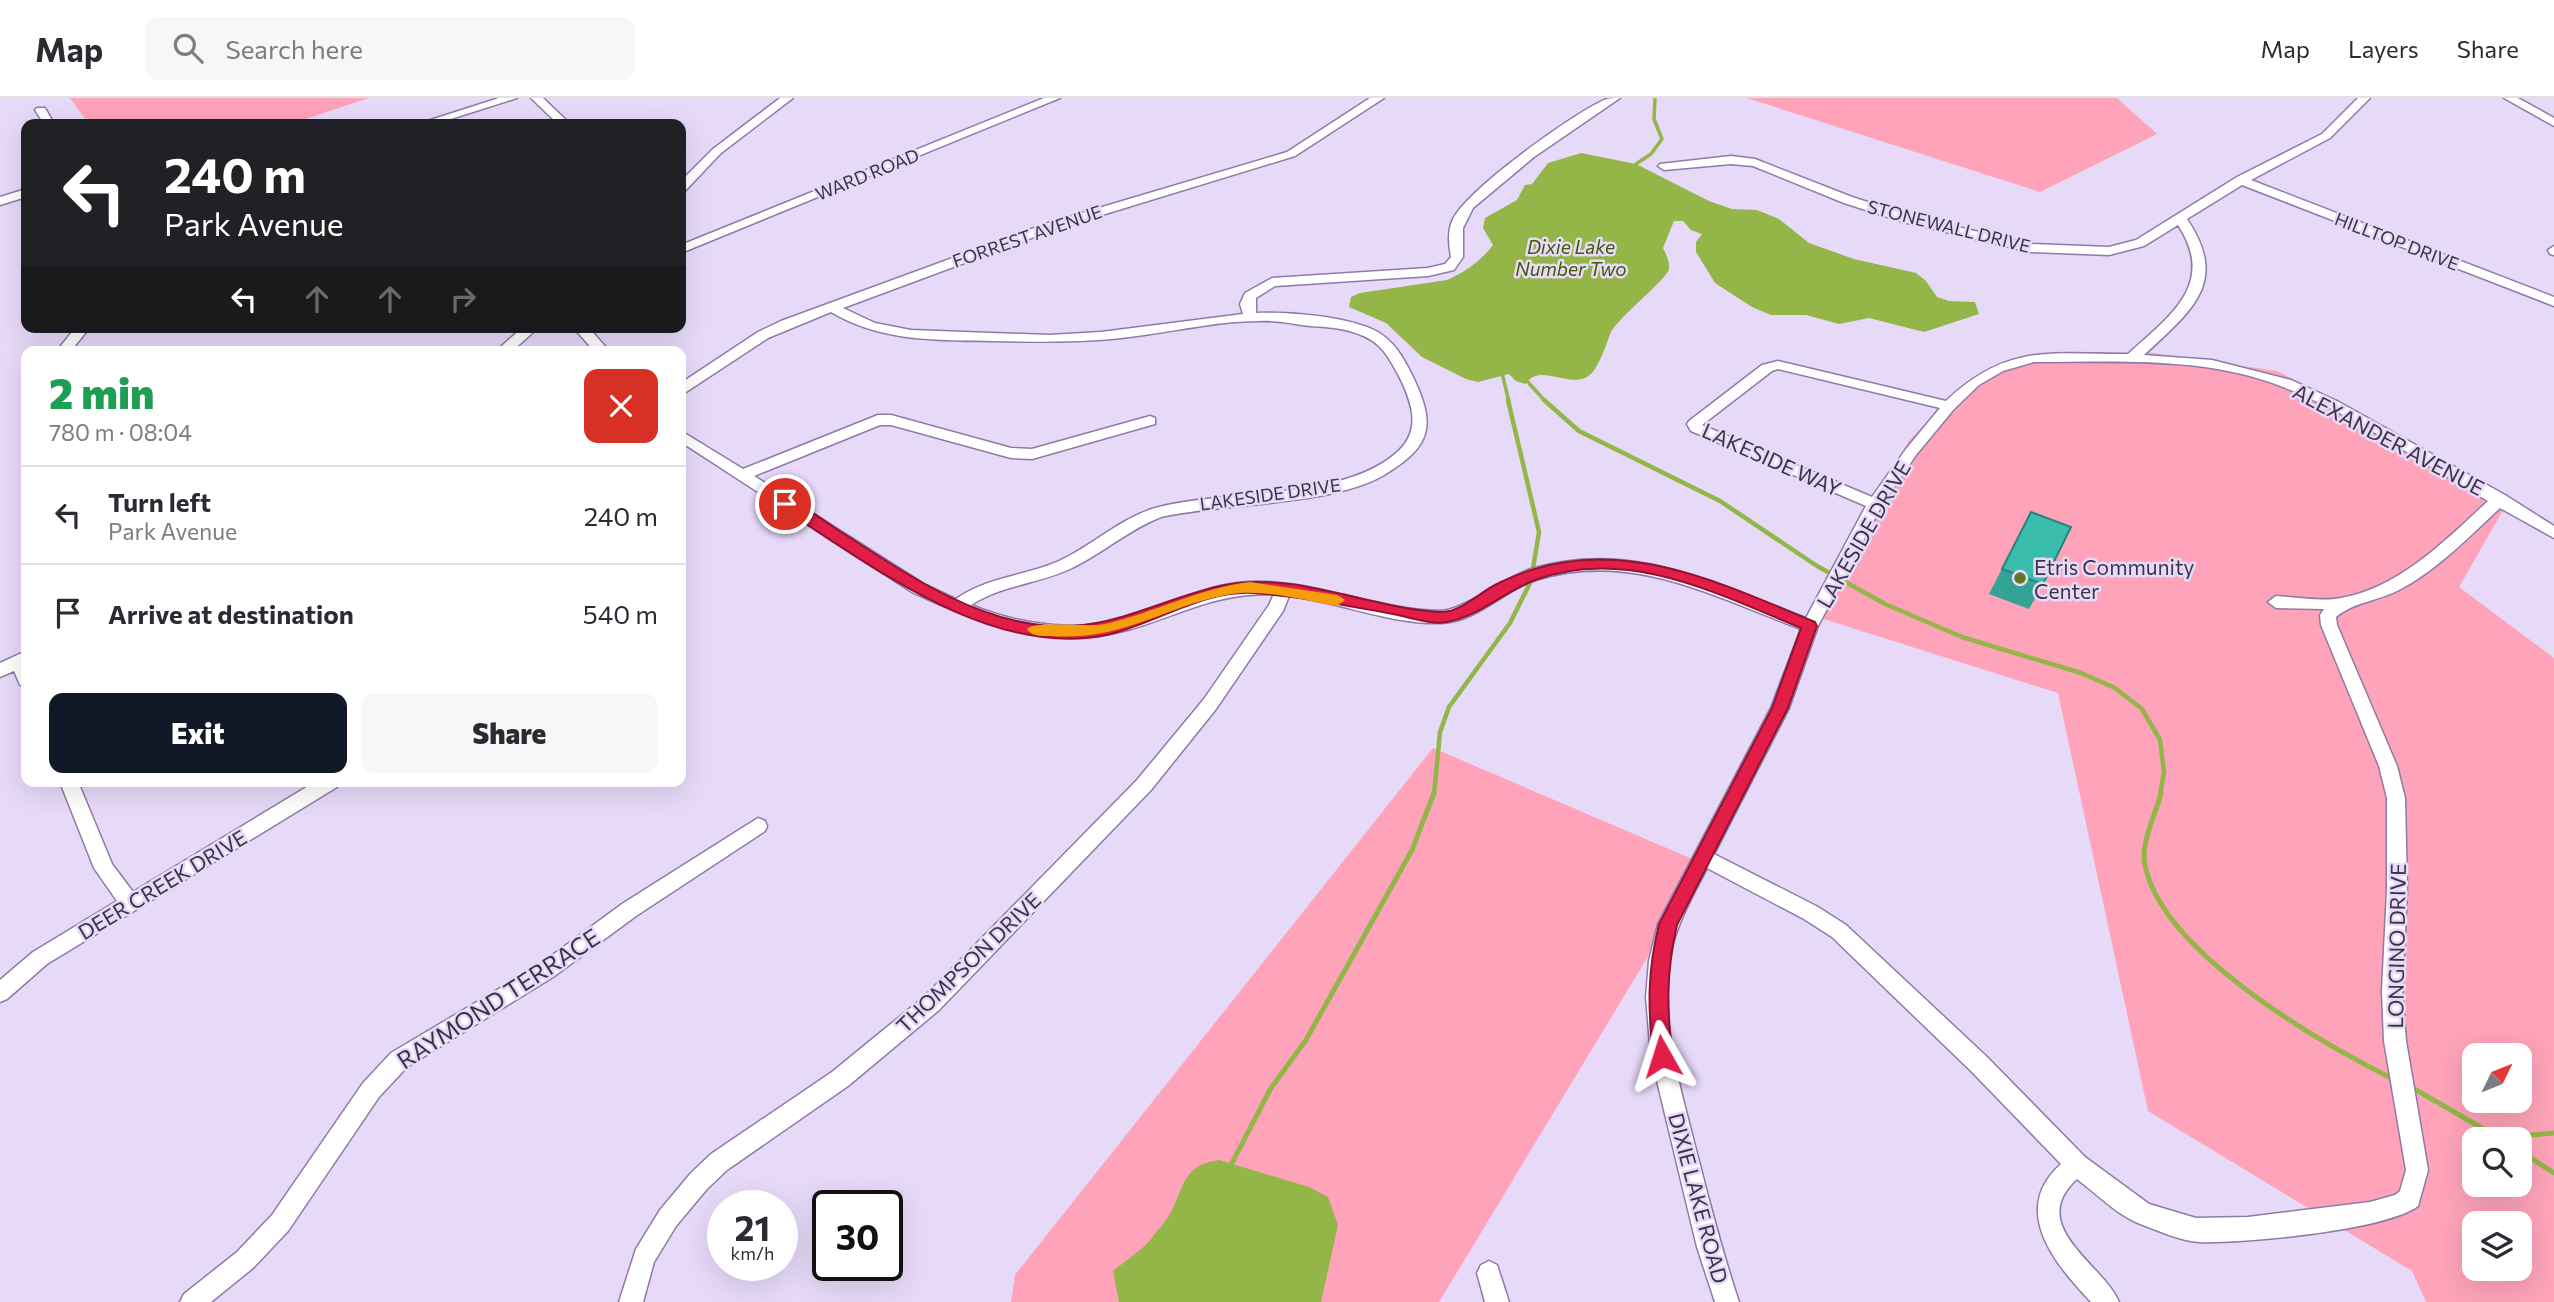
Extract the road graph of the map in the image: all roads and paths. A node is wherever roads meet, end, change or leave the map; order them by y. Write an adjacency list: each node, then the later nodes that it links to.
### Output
1 (511, 98): 11 (street)
2 (537, 98): 12 (street)
3 (787, 98): 16 (street)
4 (1054, 98): 20 (street, WARD ROAD)
5 (1378, 98): 22 (street, FORREST AVENUE)
6 (1614, 98): 23 (street)
7 (2364, 98): 15 (street, STONEWALL DRIVE)
8 (2510, 98): 13 (street)
9 (41, 110): 10 (street)
10 (46, 119)
11 (442, 119)
12 (559, 119)
13 (2554, 122)
14 (1664, 166): 19 (street, STONEWALL DRIVE)
15 (2241, 180): 19 (street, STONEWALL DRIVE); 21 (street, HILLTOP DRIVE)
16 (686, 183)
17 (21, 195): 18 (street)
18 (0, 201)
19 (2180, 218): 28 (street)
20 (686, 247)
21 (2554, 302)
22 (832, 307): 23 (street, LAKESIDE DRIVE); 29 (street, FORREST AVENUE)
23 (1250, 317): 40 (street, LAKESIDE DRIVE)
24 (524, 333): 26 (street)
25 (586, 333): 27 (street)
26 (509, 346)
27 (597, 346)
28 (2132, 358): 30 (street, LAKESIDE DRIVE); 34 (street, ALEXANDER AVENUE)
29 (686, 386)
30 (1949, 406): 35 (street, LAKESIDE DRIVE); 35 (street, LAKESIDE WAY)
31 (1150, 421): 33 (street)
32 (686, 439): 33 (street)
33 (740, 476): 40 (street)
34 (2500, 499): 36 (street, ALEXANDER AVENUE); 39 (street)
35 (1875, 504): 41 (street, LAKESIDE DRIVE)
36 (2554, 533)
37 (1283, 591): 40 (street); 41 (street); 53 (street, THOMPSON DRIVE)
38 (2276, 602): 39 (street)
39 (2338, 604): 50 (street, LONGINO DRIVE)
40 (956, 607)
41 (1810, 626): 47 (street, DIXIE LAKE ROAD)
42 (21, 660): 43 (street)
43 (0, 671)
44 (71, 787): 48 (street)
45 (323, 787): 48 (street, DEER CREEK DRIVE)
46 (758, 826): 52 (street, RAYMOND TERRACE)
47 (1701, 856): 50 (street, LONGINO DRIVE); 55 (street, DIXIE LAKE ROAD)
48 (131, 903): 49 (street, DEER CREEK DRIVE)
49 (0, 993)
50 (2077, 1164): 56 (street)
51 (1489, 1273): 54 (street)
52 (192, 1302)
53 (631, 1302)
54 (1497, 1302)
55 (1727, 1302)
56 (2107, 1302)

